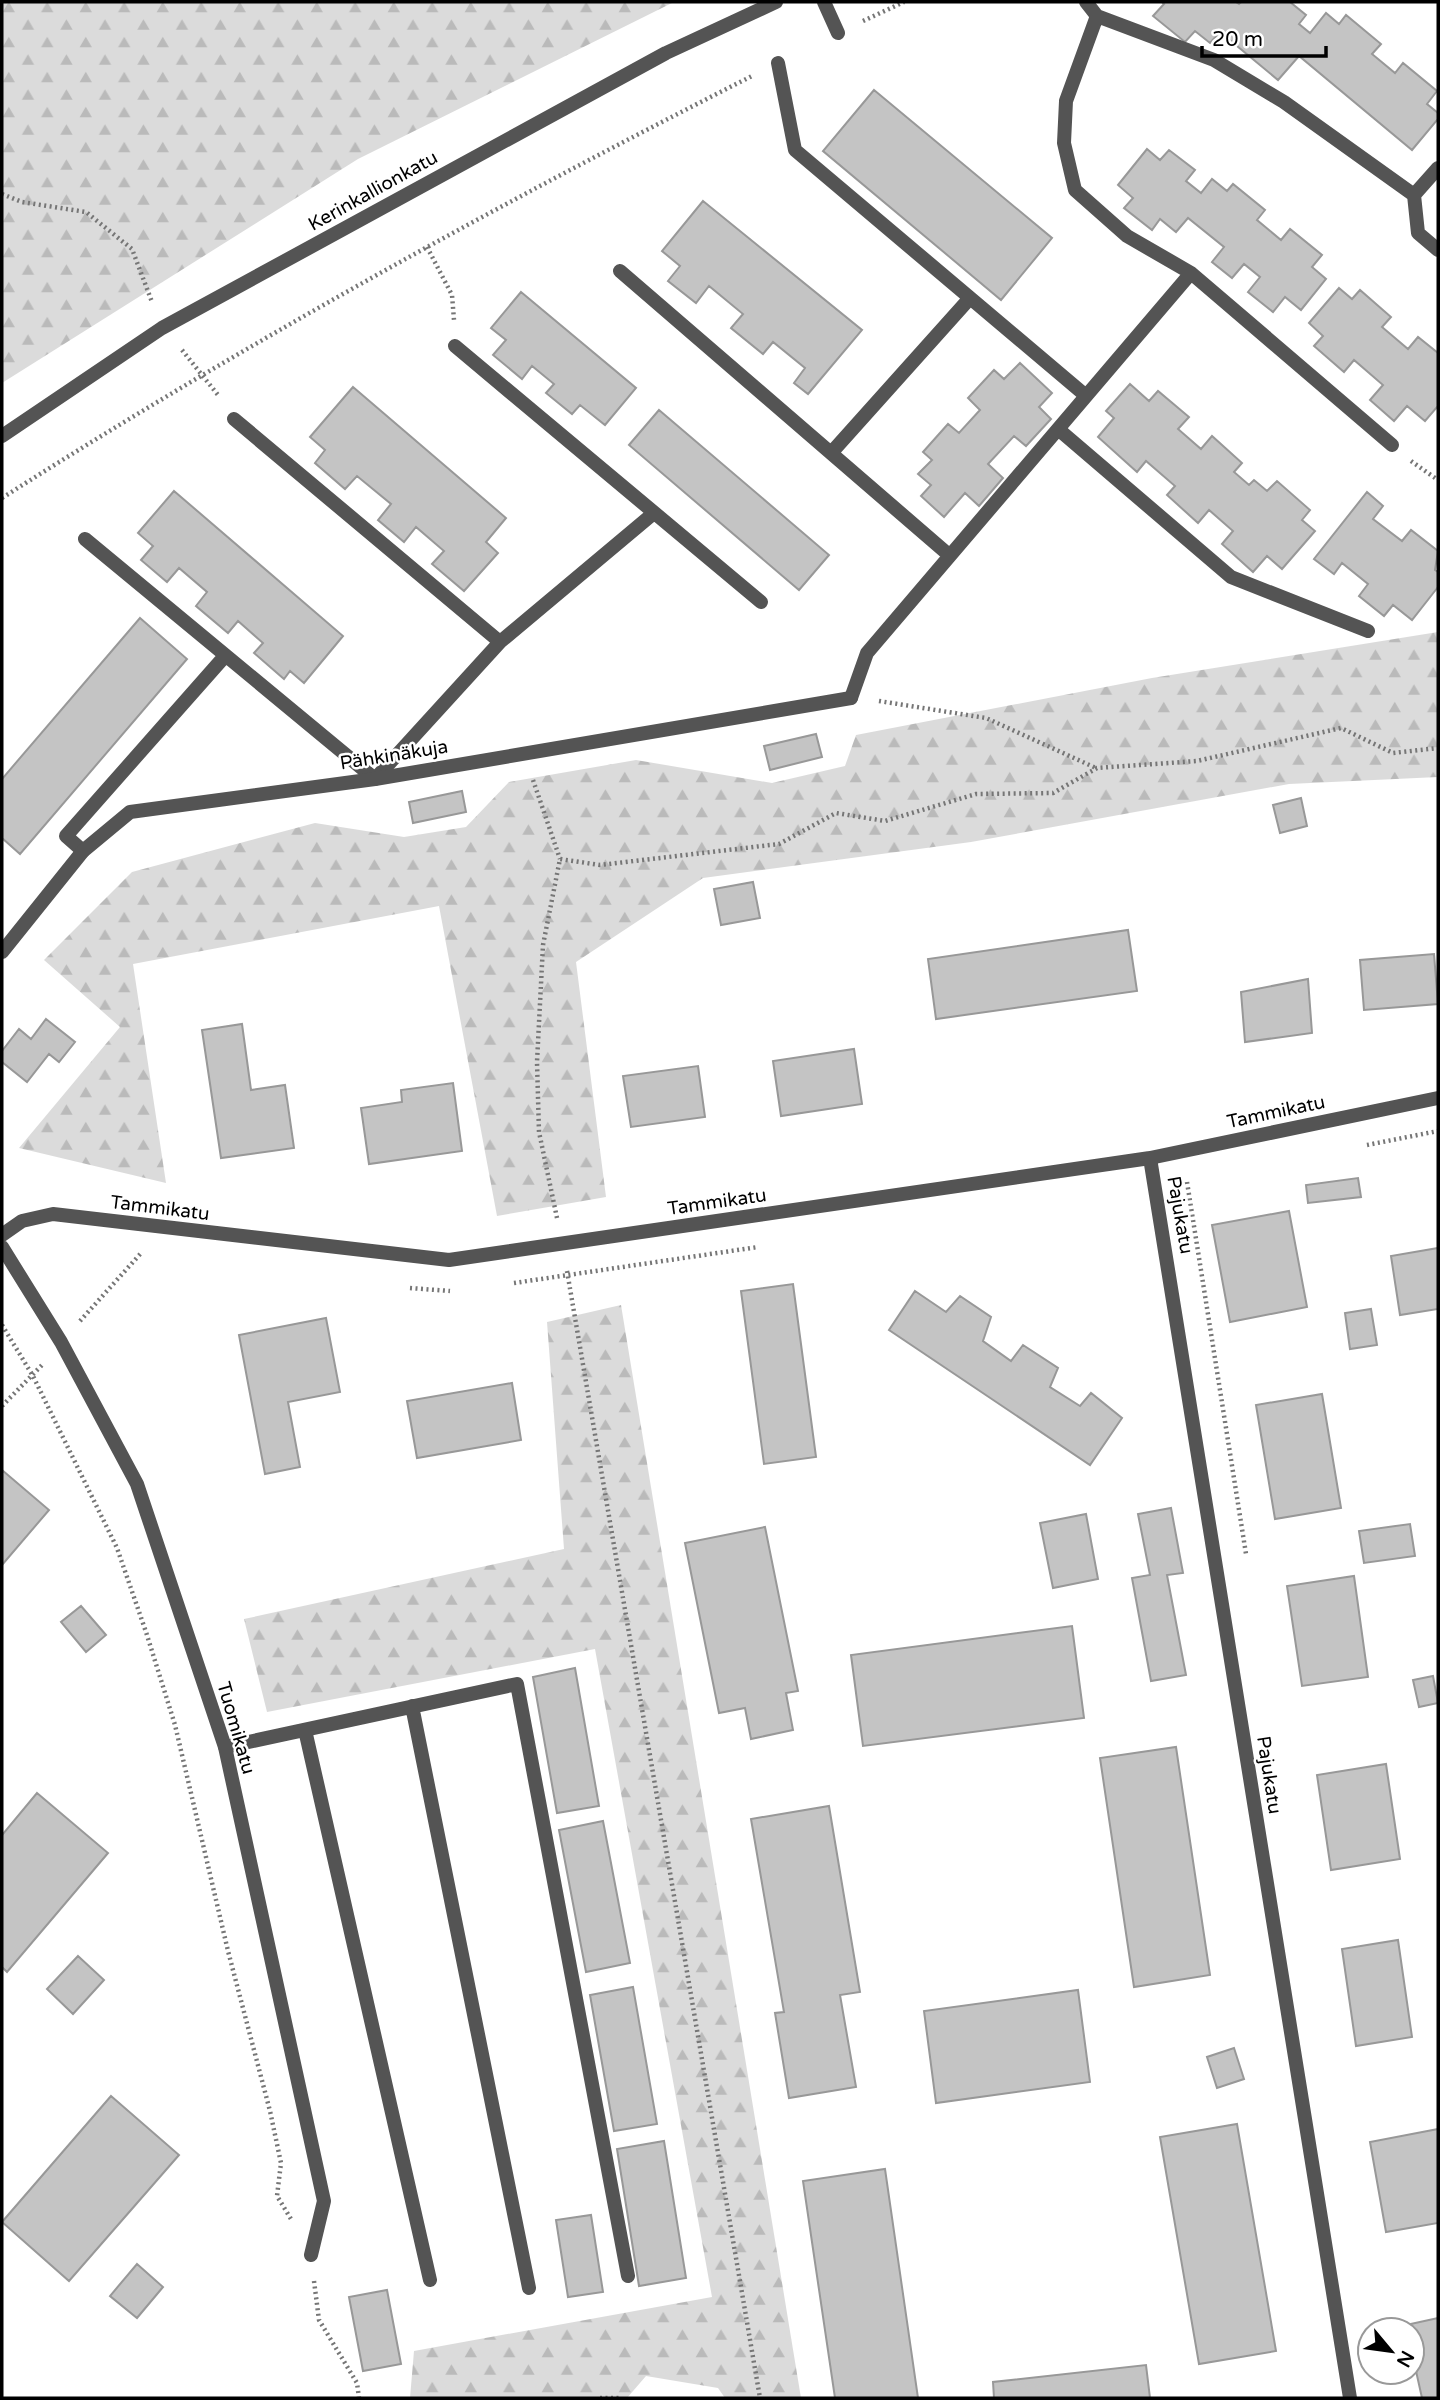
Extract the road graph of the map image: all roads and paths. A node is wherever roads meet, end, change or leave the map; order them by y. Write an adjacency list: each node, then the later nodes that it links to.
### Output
1 (776, 2): 17 (street, Kerinkallionkatu)
2 (824, 2): 6 (street)
3 (904, 2): 6 (path)
4 (1086, 2): 5 (street)
5 (1097, 16): 10 (street); 14 (street)
6 (838, 33)
7 (778, 63): 11 (path); 16 (street)
8 (1438, 168): 10 (street)
9 (2, 194): 17 (path)
10 (1414, 195): 12 (street)
11 (426, 247): 15 (path); 25 (path)
12 (1438, 250)
13 (620, 271): 24 (street)
14 (1191, 273): 19 (street); 23 (street)
15 (452, 295)
16 (970, 298): 19 (street); 24 (street)
17 (162, 328): 22 (street, Kerinkallionkatu)
18 (455, 346): 26 (street)
19 (1085, 395): 21 (street)
20 (234, 419): 31 (street)
21 (1058, 429): 28 (street); 30 (street)
22 (2, 436)
23 (1392, 444)
24 (832, 452): 28 (street)
25 (2, 498)
26 (654, 513): 29 (street); 31 (street)
27 (85, 539): 32 (street)
28 (949, 555): 33 (street)
29 (761, 603)
30 (1368, 631)
31 (500, 642): 37 (street)
32 (225, 656): 37 (street); 38 (street)
33 (850, 698): 35 (street, Pähkinäkuja); 36 (path)
34 (1438, 748): 36 (path)
35 (523, 753): 37 (street, Pähkinäkuja); 39 (path)
36 (1097, 768): 39 (path)
37 (375, 779): 38 (street, Pähkinäkuja)
38 (83, 851): 40 (street, Pähkinäkuja)
39 (560, 859): 44 (path)
40 (2, 952)
41 (1438, 1098): 42 (street, Tammikatu)
42 (1150, 1158): 44 (street, Tammikatu); 58 (street, Pajukatu)
43 (2, 1235): 44 (street, Tammikatu)
44 (562, 1244): 57 (path)
45 (2, 1247): 49 (street, Tuomikatu)
46 (2, 1325): 50 (path)
47 (412, 1706): 48 (street); 51 (street); 53 (street)
48 (305, 1730): 49 (street); 52 (street)
49 (225, 1747): 50 (street, Tuomikatu)
50 (312, 2255): 54 (path)
51 (628, 2276)
52 (430, 2280)
53 (529, 2288)
54 (361, 2397)
55 (600, 2398): 56 (path)
56 (619, 2398)
57 (761, 2398)
58 (1350, 2398)

